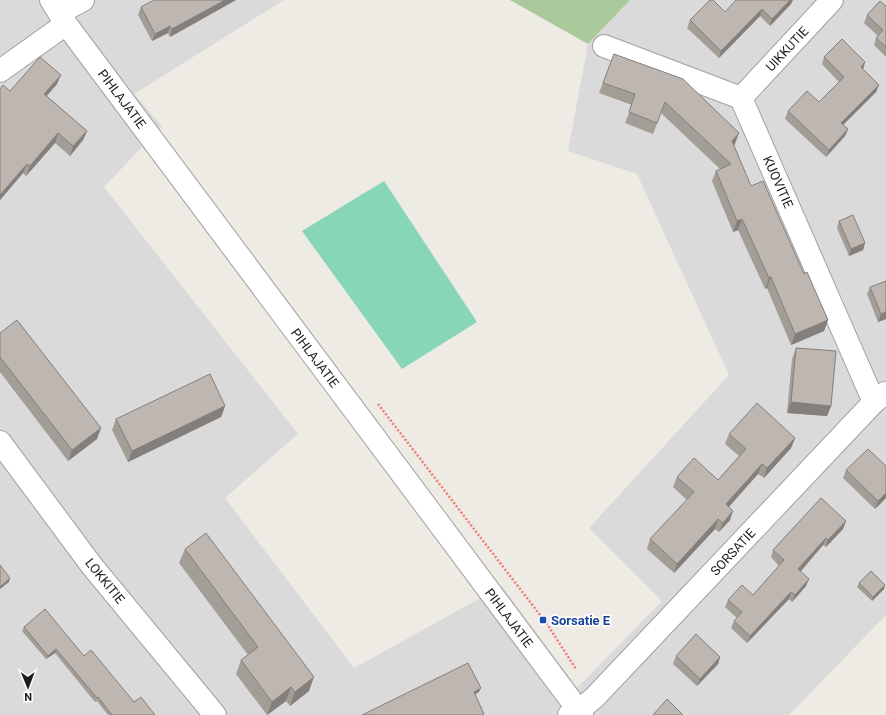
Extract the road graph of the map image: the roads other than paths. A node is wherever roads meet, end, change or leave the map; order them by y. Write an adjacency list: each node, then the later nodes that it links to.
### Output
1 (83, 0): 3 (street)
2 (832, 0): 6 (street, UIKKUTIE)
3 (58, 12): 5 (street); 9 (street, PIHLAJATIE)
4 (604, 46): 6 (street)
5 (0, 71)
6 (741, 98): 7 (street, KUOVITIE)
7 (880, 397): 9 (street, SORSATIE)
8 (0, 442): 10 (street, LOKKITIE)
9 (577, 713)
10 (215, 715)

